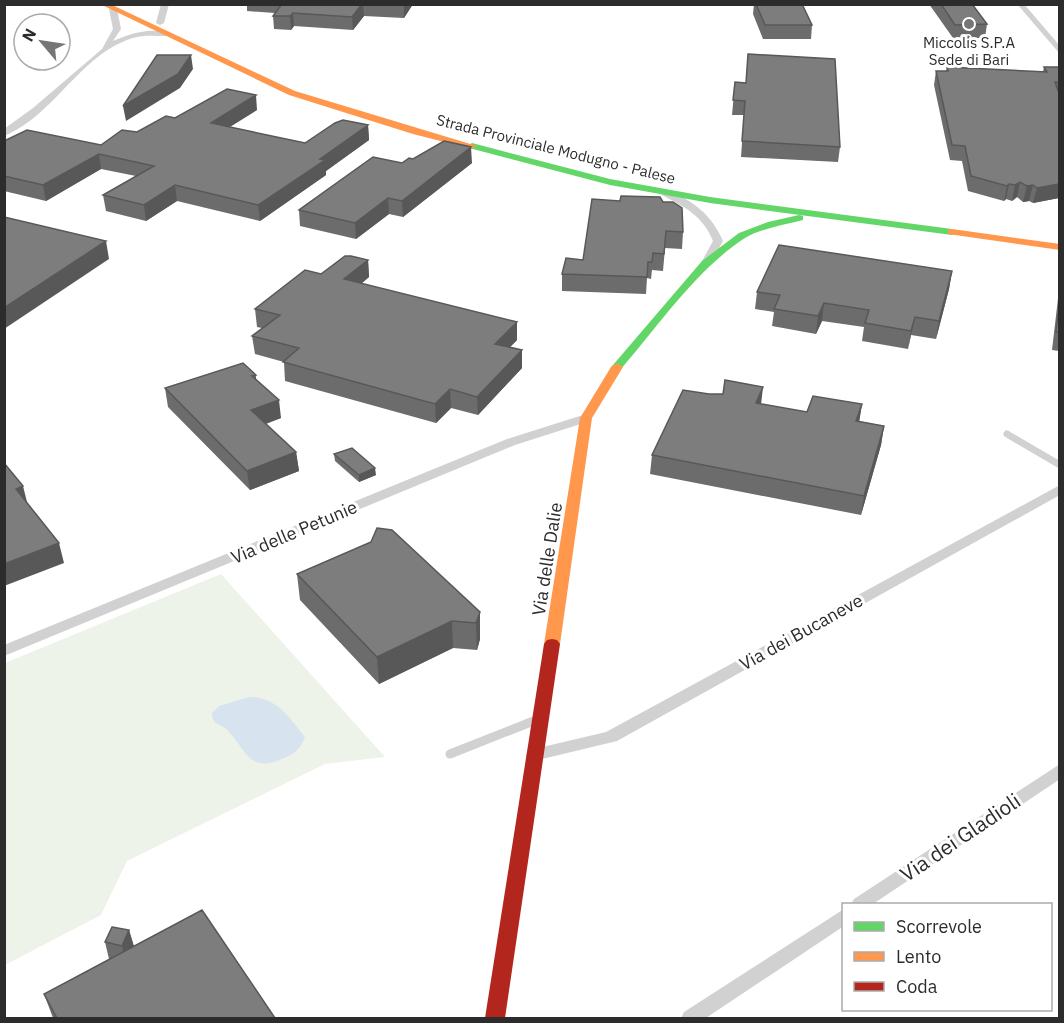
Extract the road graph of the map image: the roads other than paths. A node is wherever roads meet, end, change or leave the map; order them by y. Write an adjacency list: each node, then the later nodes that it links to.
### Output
1 (165, 4): 4 (street)
2 (1020, 4): 5 (street)
3 (111, 6): 4 (main road, Strada Provinciale Modugno - Palese); 6 (street)
4 (162, 29): 6 (street); 8 (main road, Strada Provinciale Modugno - Palese); 10 (main road, Strada Provinciale Modugno - Palese)
5 (1059, 52)
6 (98, 56): 7 (street)
7 (4, 133)
8 (665, 194): 9 (main road, Strada Provinciale Modugno - Palese); 12 (street)
9 (814, 215): 11 (main road, Strada Provinciale Modugno - Palese); 12 (main road, Via delle Dalie)
10 (1059, 240)
11 (1059, 247)
12 (706, 262): 13 (main road, Via delle Dalie)
13 (586, 418): 17 (street, Via delle Petunie); 18 (main road, Via delle Dalie)
14 (1007, 435): 15 (lane)
15 (1059, 465)
16 (1059, 489): 20 (street, Via dei Bucaneve)
17 (4, 651)
18 (541, 718): 19 (lane); 20 (main road, Via delle Dalie)
19 (450, 754)
20 (534, 754): 24 (main road, Via delle Dalie)
21 (1059, 770): 22 (street, Via dei Gladioli)
22 (861, 903)
23 (842, 917): 25 (street)
24 (495, 1018)
25 (692, 1018)

